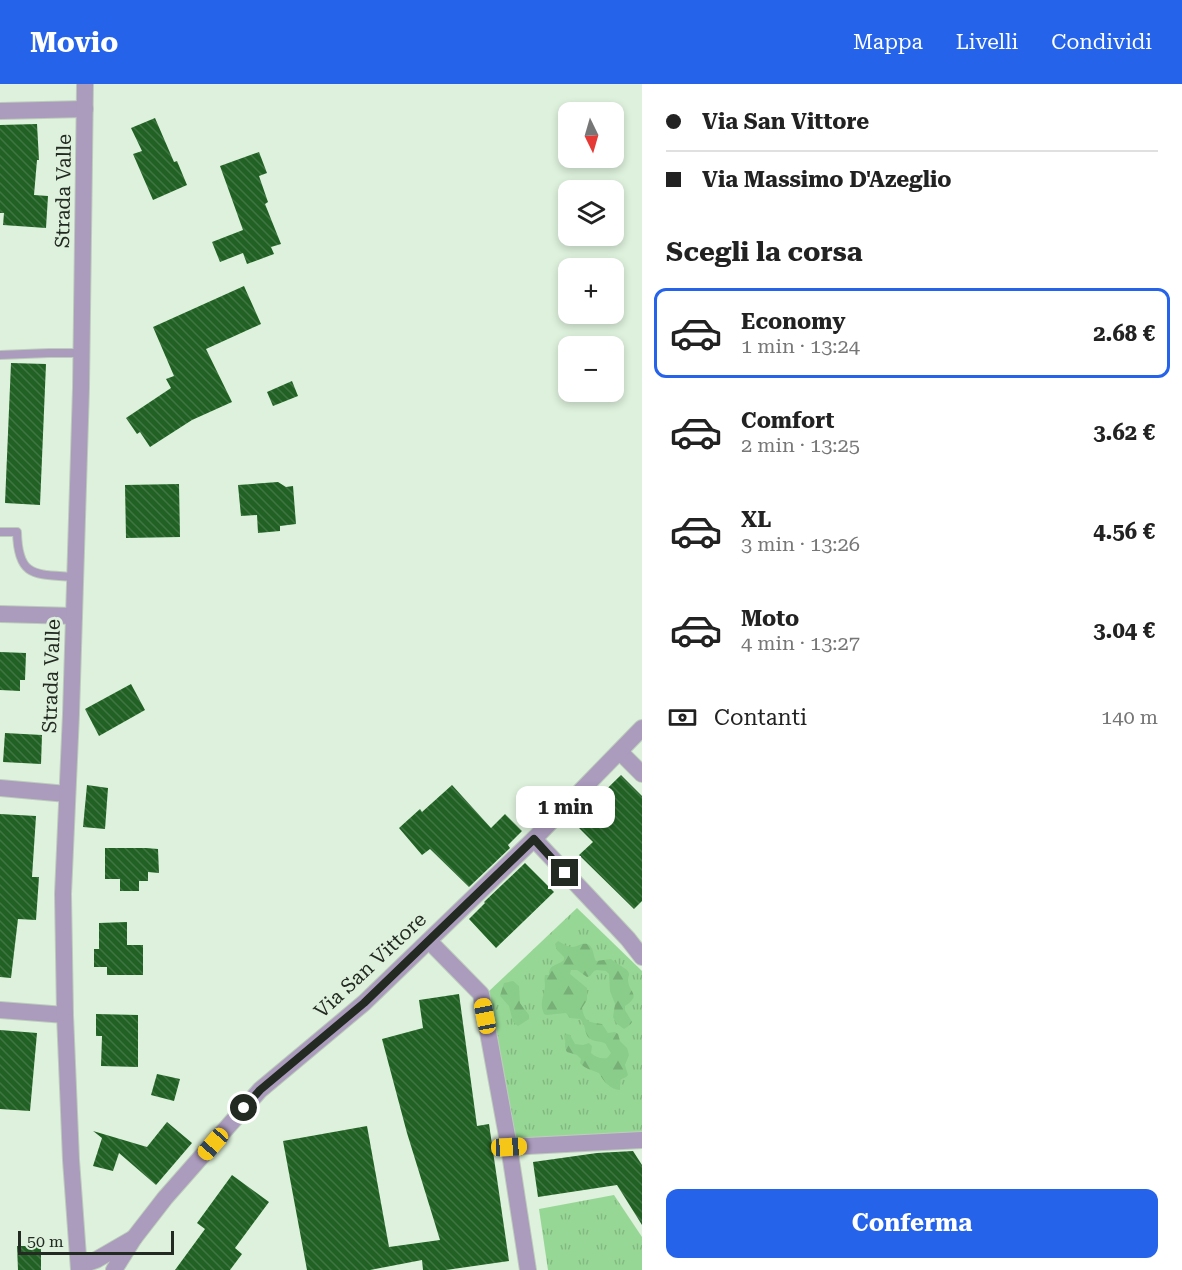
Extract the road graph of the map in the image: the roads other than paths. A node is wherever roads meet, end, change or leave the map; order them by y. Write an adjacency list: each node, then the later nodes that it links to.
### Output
1 (85, 84): 2 (street, Strada Valle)
2 (85, 109): 3 (street); 4 (street, Strada Valle)
3 (0, 111)
4 (81, 353): 5 (lane); 8 (street, Strada Valle)
5 (0, 355): 6 (lane)
6 (0, 363)
7 (0, 532): 8 (lane)
8 (75, 577): 10 (street, Strada Valle)
9 (0, 614): 10 (street)
10 (74, 616): 15 (street, Strada Valle)
11 (642, 728): 12 (street, Via San Vittore)
12 (620, 752): 13 (street); 16 (street, Via San Vittore)
13 (642, 774)
14 (0, 788): 15 (street)
15 (67, 794): 20 (street, Strada Valle)
16 (534, 839): 17 (street, Via San Vittore); 18 (street)
17 (429, 940): 22 (street); 23 (street, Via San Vittore)
18 (642, 957)
19 (0, 1010): 20 (street)
20 (65, 1015): 24 (street, Strada Valle)
21 (642, 1140): 22 (street)
22 (509, 1147): 26 (street)
23 (134, 1239): 24 (street, Via San Vittore); 25 (street, Via San Vittore)
24 (79, 1268)
25 (114, 1270)
26 (528, 1270)

